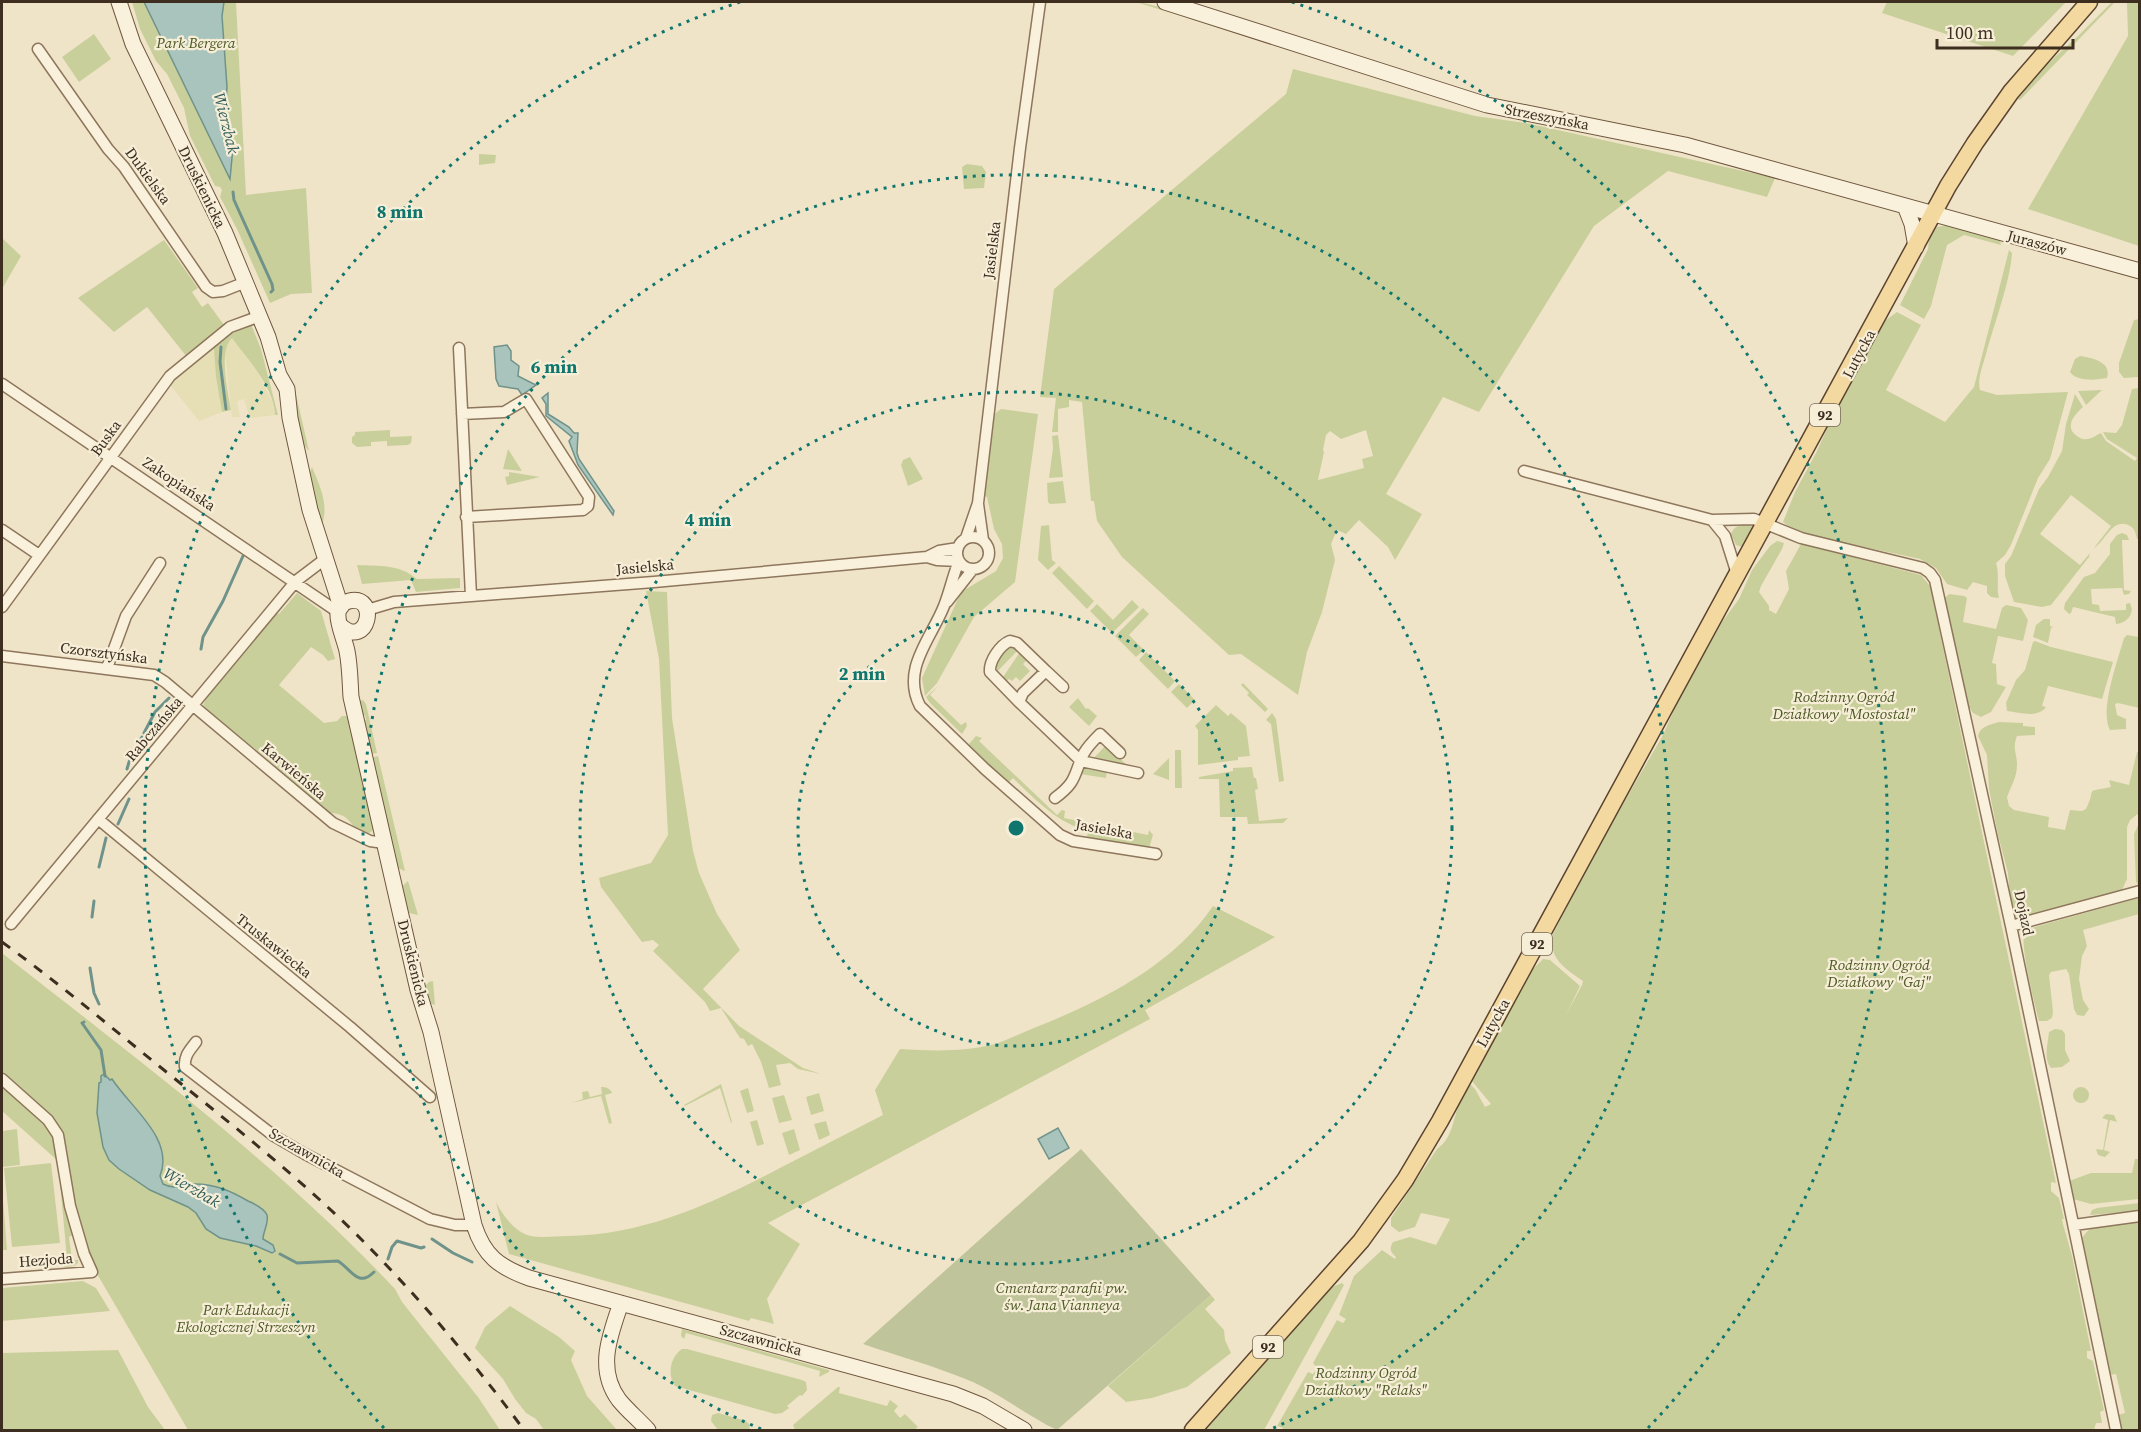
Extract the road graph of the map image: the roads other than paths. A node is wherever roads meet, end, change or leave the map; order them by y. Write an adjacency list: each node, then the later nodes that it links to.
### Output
1 (119, 2): 10 (street, Druskienicka)
2 (1040, 2): 17 (street, Jasielska)
3 (1165, 2): 6 (street, Strzeszyńska)
4 (2089, 4): 7 (main road, Lutycka / 92)
5 (38, 48): 10 (street, Dukielska)
6 (1905, 206): 7 (street, Strzeszyńska); 8 (street)
7 (1934, 214): 8 (main road, Lutycka / 92); 9 (street, Juraszów)
8 (1916, 247): 20 (main road, Lutycka / 92)
9 (2139, 271)
10 (246, 282): 11 (street, Druskienicka)
11 (260, 316): 15 (street, Buska); 27 (street, Druskienicka)
12 (459, 348): 14 (street)
13 (2, 384): 15 (street, Zakopiańska)
14 (462, 414): 18 (street); 18 (street)
15 (111, 457): 25 (street, Buska); 32 (street, Zakopiańska)
16 (1524, 471): 19 (street)
17 (978, 503): 22 (street, Jasielska); 23 (street, Jasielska)
18 (466, 517): 33 (street)
19 (1712, 520): 20 (street); 31 (street)
20 (1766, 524): 31 (main road, Lutycka / 92); 55 (street, Dojazd)
21 (2, 530): 25 (street)
22 (966, 538): 23 (street); 24 (street)
23 (983, 540): 30 (street)
24 (958, 548): 26 (street, Jasielska); 28 (street)
25 (39, 555): 36 (street, Buska)
26 (927, 557): 28 (street, Jasielska); 33 (street, Jasielska)
27 (325, 559): 32 (street, Rabczańska); 35 (street, Druskienicka); 37 (street, Druskienicka)
28 (959, 561): 30 (street); 34 (street, Jasielska)
29 (160, 562): 41 (street)
30 (973, 569): 34 (street, Jasielska)
31 (1738, 576): 67 (main road, Lutycka / 92)
32 (296, 581): 37 (street, Zakopiańska); 45 (street, Rabczańska)
33 (471, 596): 35 (street, Jasielska)
34 (945, 604): 52 (street, Jasielska)
35 (362, 606): 37 (street); 38 (street)
36 (2, 607)
37 (340, 615): 38 (street); 40 (street, Druskienicka)
38 (359, 630): 40 (street, Druskienicka)
39 (2, 656): 41 (street, Czorsztyńska)
40 (348, 660): 51 (street, Druskienicka)
41 (107, 668): 45 (street, Czorsztyńska)
42 (1046, 671): 43 (street); 44 (street); 44 (street)
43 (1063, 687)
44 (1019, 702): 47 (street)
45 (193, 705): 50 (street, Rabczańska); 51 (street, Karwieńska)
46 (1120, 753): 47 (street)
47 (1082, 761): 48 (street); 49 (street)
48 (1138, 773)
49 (1054, 798)
50 (98, 819): 54 (street, Rabczańska); 58 (street, Truskawiecka)
51 (384, 843): 61 (street, Druskienicka)
52 (1156, 854)
53 (2139, 891): 55 (street)
54 (11, 924)
55 (2011, 926): 60 (street, Dojazd)
56 (196, 1042): 61 (street, Szczawnicka)
57 (2, 1078): 63 (street, Hezjoda)
58 (430, 1097)
59 (2139, 1216): 60 (street)
60 (2074, 1224): 68 (street, Dojazd)
61 (474, 1225): 62 (street, Druskienicka)
62 (494, 1260): 64 (street, Szczawnicka)
63 (2, 1279)
64 (621, 1303): 65 (street); 66 (street, Szczawnicka)
65 (648, 1431)
66 (1024, 1431)
67 (1193, 1431)
68 (2116, 1431)

